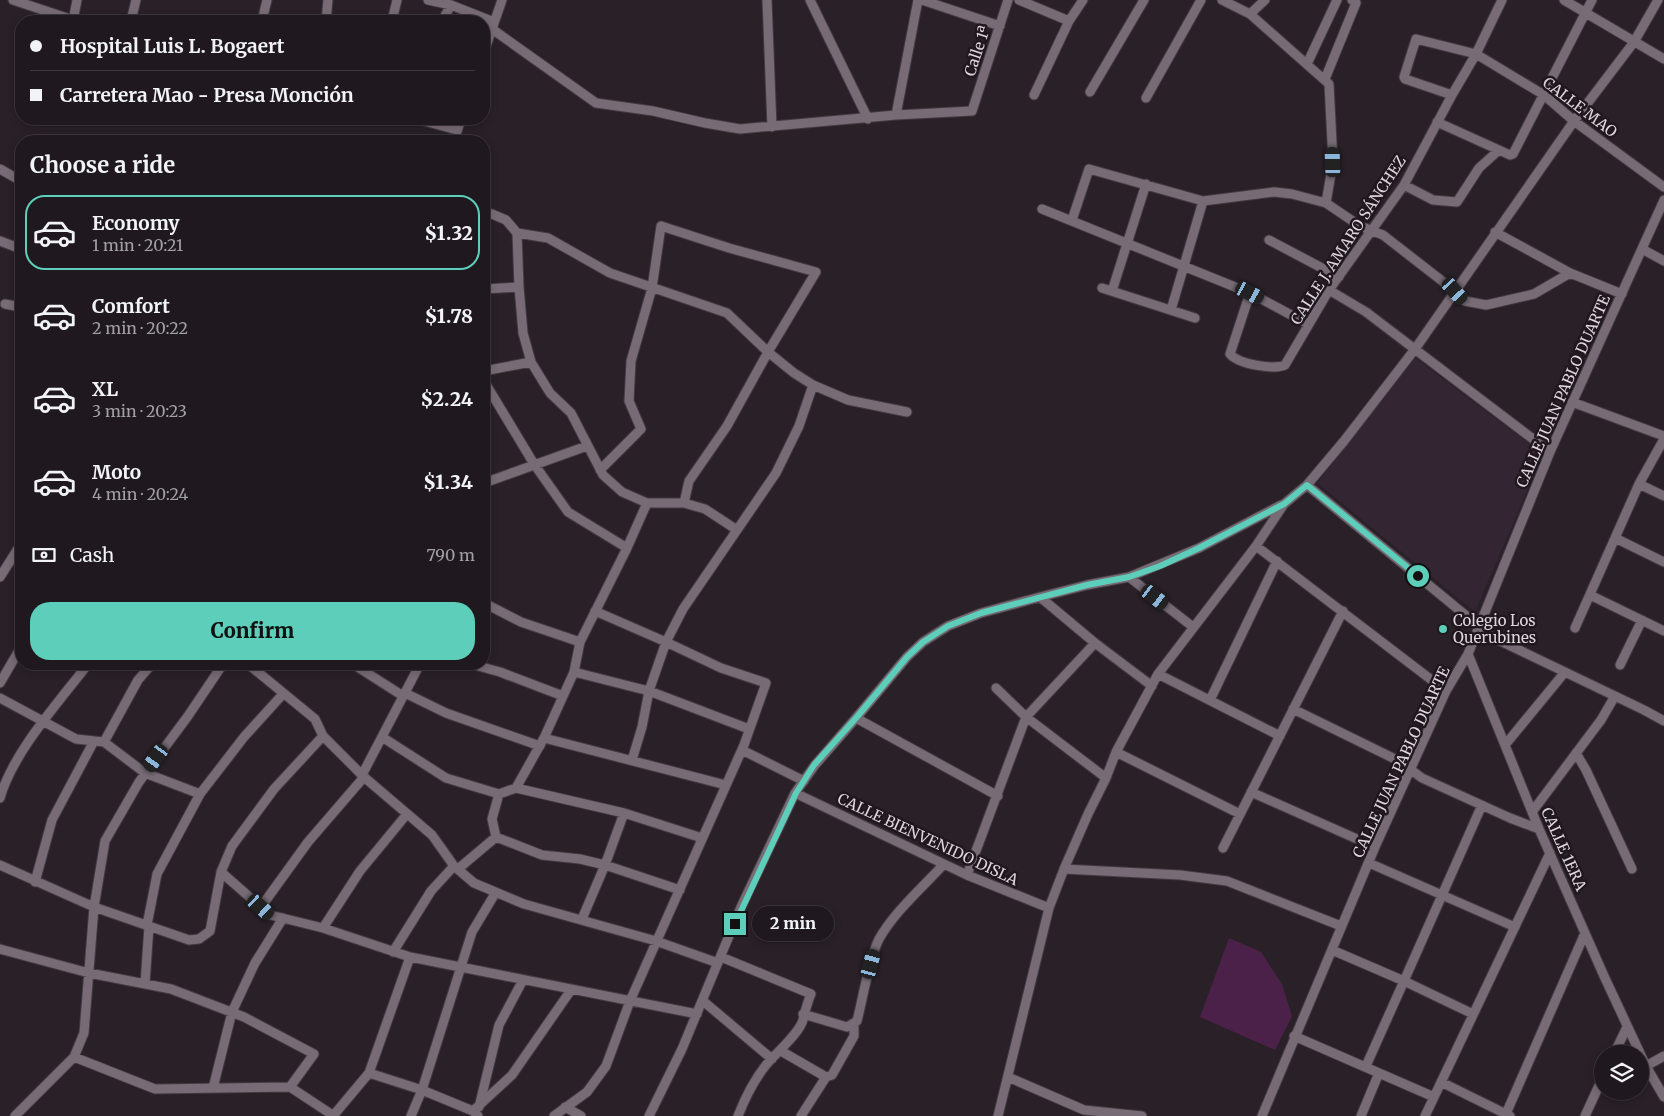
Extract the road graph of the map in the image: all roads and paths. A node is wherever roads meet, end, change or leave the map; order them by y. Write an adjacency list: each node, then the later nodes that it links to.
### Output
1 (13, 0): 29 (street)
2 (77, 0): 30 (street)
3 (136, 0): 31 (street)
4 (267, 0): 32 (street)
5 (328, 0): 33 (street)
6 (397, 0): 34 (street)
7 (428, 0): 26 (street)
8 (502, 0): 39 (street)
9 (767, 0): 58 (street)
10 (810, 0): 53 (street)
11 (918, 0): 52 (street)
12 (922, 0): 40 (street)
13 (1008, 0): 40 (street, Calle 1ª)
14 (1020, 0): 37 (street)
15 (1083, 0): 37 (street)
16 (1144, 0): 47 (street)
17 (1201, 0): 51 (street)
18 (1222, 0): 28 (street)
19 (1265, 0): 28 (street)
20 (1337, 0): 45 (street)
21 (1352, 0): 46 (street)
22 (1502, 0): 43 (street, CALLE J. AMARO SÁNCHEZ)
23 (1564, 0): 27 (street)
24 (1592, 0): 27 (street)
25 (1658, 0): 42 (street)
26 (451, 5): 35 (street); 36 (street)
27 (1586, 13): 42 (street); 50 (street)
28 (1250, 14): 45 (street)
29 (54, 15)
30 (73, 15)
31 (132, 15)
32 (263, 15)
33 (327, 15)
34 (393, 15)
35 (445, 15)
36 (472, 15)
37 (1069, 21): 49 (street)
38 (490, 24): 39 (street)
39 (493, 25): 41 (street); 58 (street)
40 (1000, 26): 52 (street, Calle 1ª)
41 (490, 34)
42 (1634, 42): 44 (street); 54 (street)
43 (1476, 54): 48 (street, CALLE J. AMARO SÁNCHEZ); 48 (street, CALLE MAO); 50 (street, CALLE MAO)
44 (1664, 59)
45 (1307, 64): 46 (street)
46 (1325, 79): 69 (street)
47 (1090, 92)
48 (1452, 94): 55 (street, CALLE J. AMARO SÁNCHEZ)
49 (1034, 95)
50 (1544, 95): 54 (street, CALLE MAO); 61 (street)
51 (1146, 98)
52 (896, 115): 53 (street)
53 (868, 119): 58 (street)
54 (1574, 121): 66 (street, CALLE MAO); 74 (street)
55 (1438, 122): 61 (street); 65 (street, CALLE J. AMARO SÁNCHEZ)
56 (439, 125): 59 (street)
57 (459, 125): 59 (street)
58 (772, 127)
59 (457, 130): 60 (street)
60 (456, 135)
61 (1499, 150): 65 (street)
62 (0, 169): 63 (street)
63 (15, 178)
64 (1146, 184): 68 (street); 72 (street); 78 (street)
65 (1404, 185): 73 (street, CALLE J. AMARO SÁNCHEZ)
66 (1664, 187)
67 (1664, 200): 80 (street, CALLE JUAN PABLO DUARTE)
68 (1203, 201): 69 (street); 82 (street)
69 (1326, 203): 73 (street)
70 (1042, 209): 72 (street)
71 (490, 214): 75 (street)
72 (1072, 220): 78 (street)
73 (1373, 229): 84 (street, CALLE J. AMARO SÁNCHEZ); 91 (street)
74 (1496, 232): 83 (street); 91 (street)
75 (517, 233): 85 (street); 86 (street)
76 (1269, 240): 84 (street)
77 (0, 241): 79 (street)
78 (1127, 242): 82 (street); 90 (street)
79 (15, 247)
80 (1642, 248): 81 (street); 93 (street, CALLE JUAN PABLO DUARTE)
81 (1664, 261)
82 (1183, 266): 92 (street); 96 (street)
83 (1570, 273): 91 (street); 93 (street)
84 (1338, 277): 89 (street, CALLE J. AMARO SÁNCHEZ)
85 (519, 287): 88 (street); 101 (street)
86 (652, 288): 100 (street); 100 (street); 111 (street)
87 (1102, 288): 90 (street)
88 (490, 289)
89 (1329, 290): 98 (street, CALLE J. AMARO SÁNCHEZ); 99 (street)
90 (1112, 291): 96 (street)
91 (1455, 291): 99 (street)
92 (1250, 293): 98 (street); 98 (street, CALLE J. AMARO SÁNCHEZ)
93 (1622, 294): 105 (street, CALLE JUAN PABLO DUARTE)
94 (5, 304): 95 (street)
95 (15, 306)
96 (1171, 310): 97 (street)
97 (1195, 318)
98 (1308, 324)
99 (1414, 349): 109 (street); 114 (street)
100 (768, 352): 103 (street); 117 (street)
101 (531, 362): 102 (street); 108 (street)
102 (490, 370)
103 (813, 385): 106 (street); 119 (street)
104 (490, 391): 110 (street)
105 (1572, 402): 107 (street); 109 (street, CALLE JUAN PABLO DUARTE)
106 (906, 412)
107 (1664, 437): 113 (street)
108 (587, 446): 110 (street); 111 (street)
109 (1550, 452): 134 (street, CALLE JUAN PABLO DUARTE)
110 (534, 464): 112 (street); 122 (street)
111 (600, 470): 116 (street)
112 (490, 481)
113 (1639, 484): 115 (street); 120 (street)
114 (1307, 485): 118 (street); 134 (street)
115 (1664, 496)
116 (647, 503): 117 (street); 122 (street)
117 (684, 503): 119 (street)
118 (1284, 504): 121 (street); 127 (street)
119 (737, 530): 139 (street)
120 (1616, 538): 125 (street); 128 (street)
121 (1256, 546): 124 (street); 135 (street)
122 (627, 548): 131 (street)
123 (15, 554): 126 (street)
124 (1277, 561): 132 (street); 164 (street)
125 (1664, 562)
126 (0, 577)
127 (1129, 577): 129 (street); 135 (street)
128 (1590, 595): 133 (street); 136 (street)
129 (1040, 597): 140 (street); 167 (street)
130 (490, 606): 138 (street)
131 (596, 611): 138 (street); 139 (street)
132 (1343, 611): 158 (street); 165 (street)
133 (1642, 620): 137 (street); 143 (street)
134 (1479, 626): 141 (street, CALLE JUAN PABLO DUARTE); 152 (street)
135 (1193, 627): 153 (street)
136 (1575, 628)
137 (1664, 631)
138 (580, 642): 151 (street)
139 (666, 642): 157 (street); 170 (street)
140 (1095, 643): 155 (street); 166 (street)
141 (1468, 654): 158 (street, CALLE JUAN PABLO DUARTE); 177 (street, CALLE 1ERA)
142 (15, 657): 154 (street)
143 (1620, 665)
144 (490, 669): 161 (street)
145 (83, 670): 169 (street)
146 (147, 670): 175 (street)
147 (219, 670): 183 (street)
148 (255, 670): 159 (street)
149 (363, 670): 160 (street)
150 (417, 670): 160 (street)
151 (574, 672): 157 (street); 161 (street)
152 (1565, 672): 162 (street); 177 (street)
153 (1158, 674): 155 (street); 164 (street)
154 (0, 683)
155 (1152, 686): 179 (street)
156 (996, 688): 166 (street)
157 (649, 691): 170 (street); 181 (street)
158 (1446, 692): 182 (street, CALLE JUAN PABLO DUARTE)
159 (284, 694): 171 (street); 191 (street)
160 (404, 694): 173 (street); 176 (street)
161 (563, 696): 176 (street)
162 (1615, 696): 168 (street); 180 (street)
163 (0, 698): 169 (street)
164 (1210, 700): 172 (street)
165 (1293, 709): 172 (street); 182 (street)
166 (1026, 717): 185 (street); 193 (street)
167 (856, 718): 186 (street); 193 (street)
168 (1664, 721)
169 (44, 722): 174 (street); 194 (street)
170 (749, 729): 178 (street)
171 (322, 736): 184 (street); 213 (street)
172 (1280, 736): 189 (street)
173 (382, 737): 184 (street); 192 (street)
174 (94, 741): 175 (street); 215 (street)
175 (104, 742): 183 (street)
176 (542, 742): 181 (street); 188 (street)
177 (1505, 746): 196 (street, CALLE 1ERA)
178 (742, 750): 186 (street); 187 (street)
179 (1116, 752): 185 (street); 199 (street)
180 (1576, 753): 196 (street); 212 (street)
181 (632, 760): 187 (street)
182 (1410, 770): 195 (street); 203 (street, CALLE JUAN PABLO DUARTE)
183 (146, 773): 191 (street); 219 (street)
184 (363, 776): 198 (street); 220 (street)
185 (1106, 778): 211 (street)
186 (804, 781): 190 (street)
187 (726, 785): 202 (street)
188 (516, 788): 192 (street); 197 (street)
189 (1252, 792): 199 (street); 203 (street)
190 (796, 793): 207 (street, CALLE BIENVENIDO DISLA); 234 (street)
191 (200, 794): 224 (street)
192 (499, 794): 201 (street)
193 (998, 796): 214 (street)
194 (0, 798)
195 (1482, 805): 200 (street); 218 (street)
196 (1532, 812): 200 (street, CALLE 1ERA)
197 (624, 813): 202 (street); 209 (street)
198 (407, 814): 210 (street); 227 (street)
199 (1240, 814): 204 (street)
200 (1539, 828): 205 (street, CALLE 1ERA)
201 (496, 837): 209 (street); 210 (street)
202 (702, 838): 216 (street)
203 (1375, 847): 206 (street, CALLE JUAN PABLO DUARTE)
204 (1224, 848)
205 (1550, 853): 226 (street); 228 (street, CALLE 1ERA)
206 (1369, 863): 218 (street); 225 (street, CALLE JUAN PABLO DUARTE)
207 (944, 864): 214 (street, CALLE BIENVENIDO DISLA); 247 (street)
208 (0, 865): 215 (street)
209 (605, 865): 216 (street); 223 (street)
210 (456, 868): 217 (street); 232 (street)
211 (1064, 869): 221 (street); 225 (street)
212 (1632, 869)
213 (221, 872): 220 (street); 224 (street)
214 (967, 875): 221 (street, CALLE BIENVENIDO DISLA)
215 (35, 882): 219 (street)
216 (680, 890): 229 (street)
217 (496, 892): 223 (street); 235 (street)
218 (1442, 895): 226 (street); 238 (street)
219 (94, 907): 224 (street); 236 (street)
220 (261, 907): 222 (street)
221 (1049, 908): 262 (street)
222 (283, 918): 227 (street); 243 (street)
223 (582, 919): 229 (street)
224 (148, 926): 239 (street)
225 (1342, 926): 231 (street, CALLE JUAN PABLO DUARTE)
226 (1515, 926): 246 (street)
227 (323, 928): 232 (street)
228 (1585, 933): 248 (street, CALLE 1ERA); 272 (street)
229 (656, 941): 234 (street); 242 (street)
230 (0, 949): 236 (street)
231 (1332, 950): 238 (street); 249 (street, CALLE JUAN PABLO DUARTE)
232 (393, 952): 233 (street)
233 (410, 958): 235 (street); 259 (street)
234 (720, 960): 241 (street); 245 (street)
235 (461, 968): 237 (street); 266 (street)
236 (89, 973): 239 (street); 254 (street)
237 (523, 980): 240 (street); 271 (street)
238 (1404, 981): 246 (street); 257 (street)
239 (145, 984): 243 (street)
240 (571, 990): 242 (street); 271 (street)
241 (703, 1000): 244 (street); 255 (street)
242 (630, 1001): 244 (street); 270 (street)
243 (232, 1012): 264 (street); 265 (street)
244 (697, 1014): 278 (street)
245 (803, 1014): 247 (street); 252 (street)
246 (1474, 1014): 263 (street)
247 (854, 1024): 261 (street)
248 (1627, 1027): 250 (street); 251 (street, CALLE 1ERA)
249 (1294, 1036): 257 (street); 283 (street, CALLE JUAN PABLO DUARTE)
250 (1618, 1045)
251 (1636, 1045)
252 (781, 1051): 255 (street); 261 (street)
253 (1664, 1056): 256 (street)
254 (74, 1058): 265 (street); 273 (street)
255 (772, 1059): 279 (street)
256 (1649, 1064)
257 (1366, 1066): 260 (street)
258 (1649, 1071): 269 (street, CALLE 1ERA)
259 (368, 1073): 266 (street); 274 (street)
260 (1379, 1073): 268 (street); 284 (street)
261 (826, 1077): 280 (street)
262 (1008, 1077): 281 (street); 282 (street)
263 (1441, 1082): 268 (street); 272 (street)
264 (290, 1087): 265 (street); 274 (street)
265 (214, 1088)
266 (422, 1090): 271 (street); 275 (street)
267 (1594, 1096): 286 (street)
268 (1434, 1097): 285 (street)
269 (1664, 1097)
270 (565, 1107): 276 (street); 277 (street)
271 (476, 1111)
272 (1507, 1115)
273 (15, 1116)
274 (334, 1116)
275 (411, 1116)
276 (554, 1116)
277 (581, 1116)
278 (649, 1116)
279 (738, 1116)
280 (801, 1116)
281 (998, 1116)
282 (1142, 1116)
283 (1262, 1116)
284 (1362, 1116)
285 (1425, 1116)
286 (1585, 1116)

